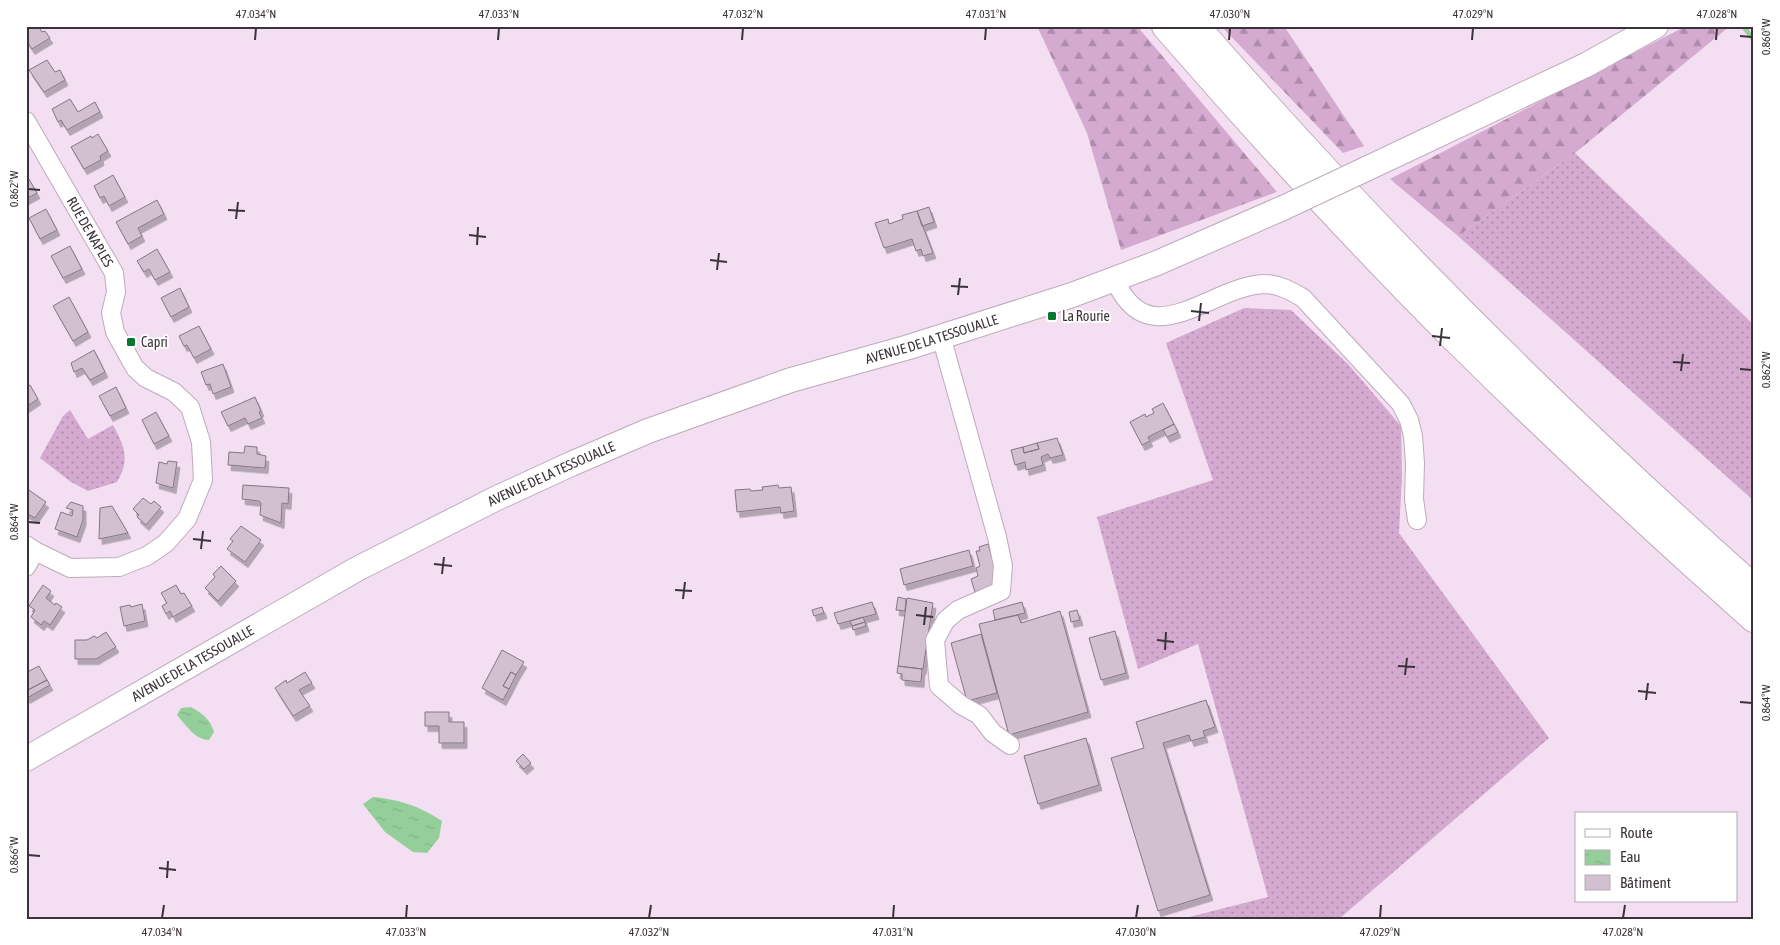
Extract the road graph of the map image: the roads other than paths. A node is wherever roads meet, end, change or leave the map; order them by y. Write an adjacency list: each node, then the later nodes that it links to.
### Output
1 (1166, 26): 11 (highway)
2 (1195, 26): 10 (highway)
3 (1656, 26): 5 (main road, AVENUE DE LA TESSOUALLE, bridge)
4 (26, 121): 8 (street, RUE DE NAPLES)
5 (1114, 280): 6 (main road, AVENUE DE LA TESSOUALLE); 7 (street)
6 (941, 336): 12 (street); 13 (main road, AVENUE DE LA TESSOUALLE)
7 (1418, 520)
8 (31, 548): 9 (street)
9 (26, 567)
10 (1754, 589)
11 (1754, 618)
12 (1010, 744)
13 (26, 759)

